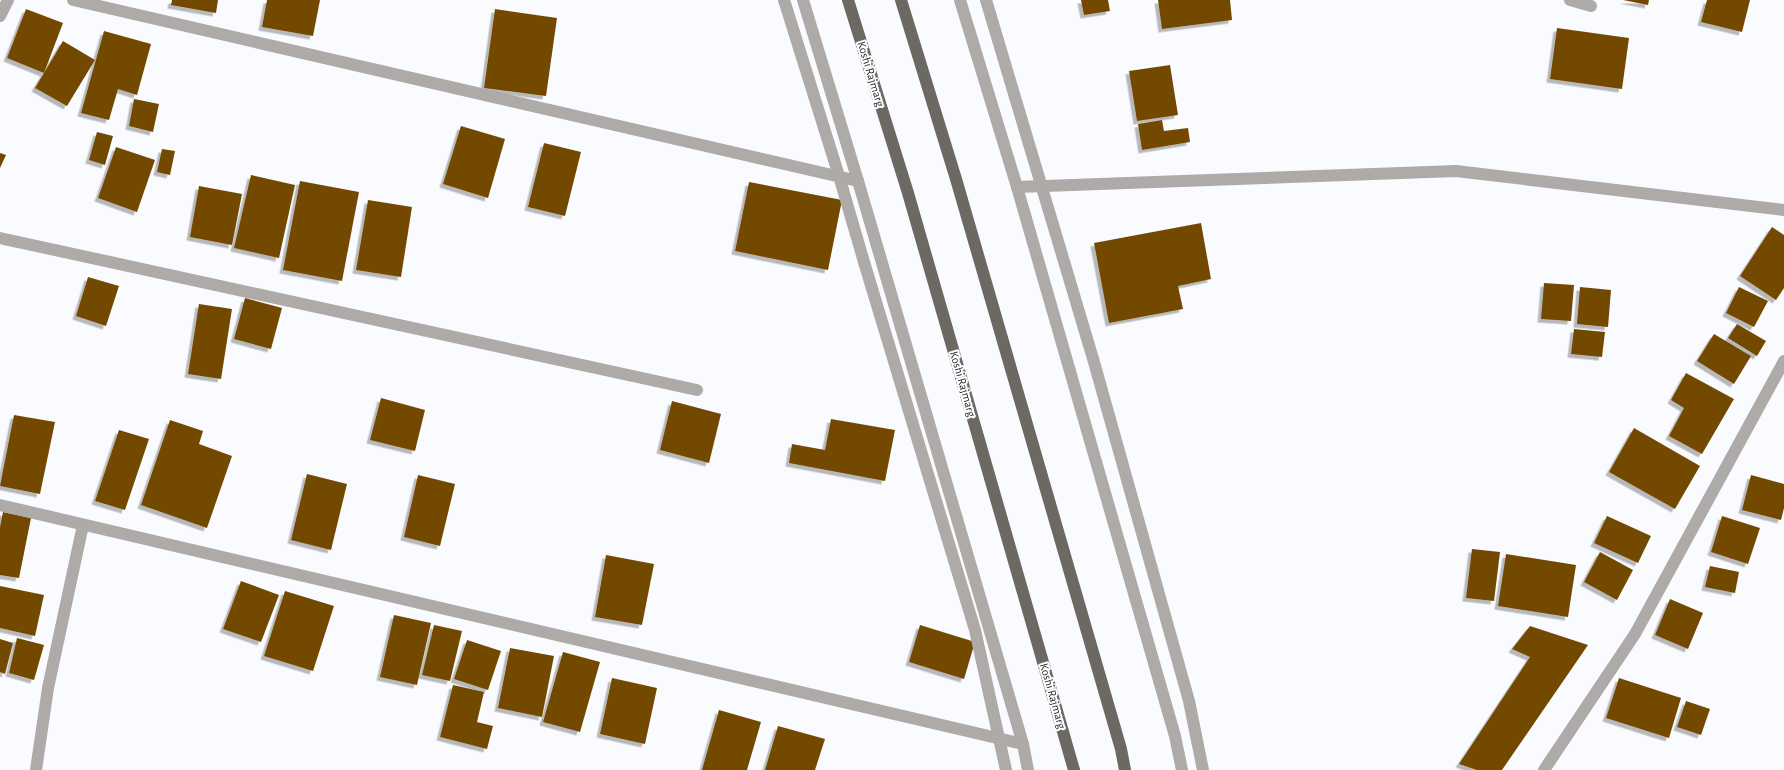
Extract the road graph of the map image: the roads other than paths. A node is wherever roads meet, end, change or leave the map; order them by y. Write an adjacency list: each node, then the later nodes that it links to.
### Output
1 (8, 0): 11 (street)
2 (72, 0): 12 (street)
3 (784, 0): 12 (street)
4 (803, 0): 13 (street)
5 (848, 0): 27 (main road, Koshi Rajmarg)
6 (901, 0): 28 (main road)
7 (960, 0): 15 (street)
8 (986, 0): 14 (street)
9 (1570, 0): 10 (street)
10 (1591, 6)
11 (0, 16)
12 (839, 176): 13 (street); 22 (street)
13 (858, 181): 23 (street)
14 (1041, 186): 15 (street); 16 (street); 30 (street)
15 (1017, 187): 29 (street)
16 (1784, 210)
17 (0, 238): 19 (street)
18 (1784, 361): 31 (street)
19 (697, 390)
20 (0, 505): 21 (street)
21 (83, 525): 22 (street); 24 (street)
22 (998, 738): 23 (street); 25 (street)
23 (1023, 744): 26 (street)
24 (36, 770)
25 (1006, 770)
26 (1028, 770)
27 (1074, 770)
28 (1125, 770)
29 (1182, 770)
30 (1203, 770)
31 (1544, 770)

